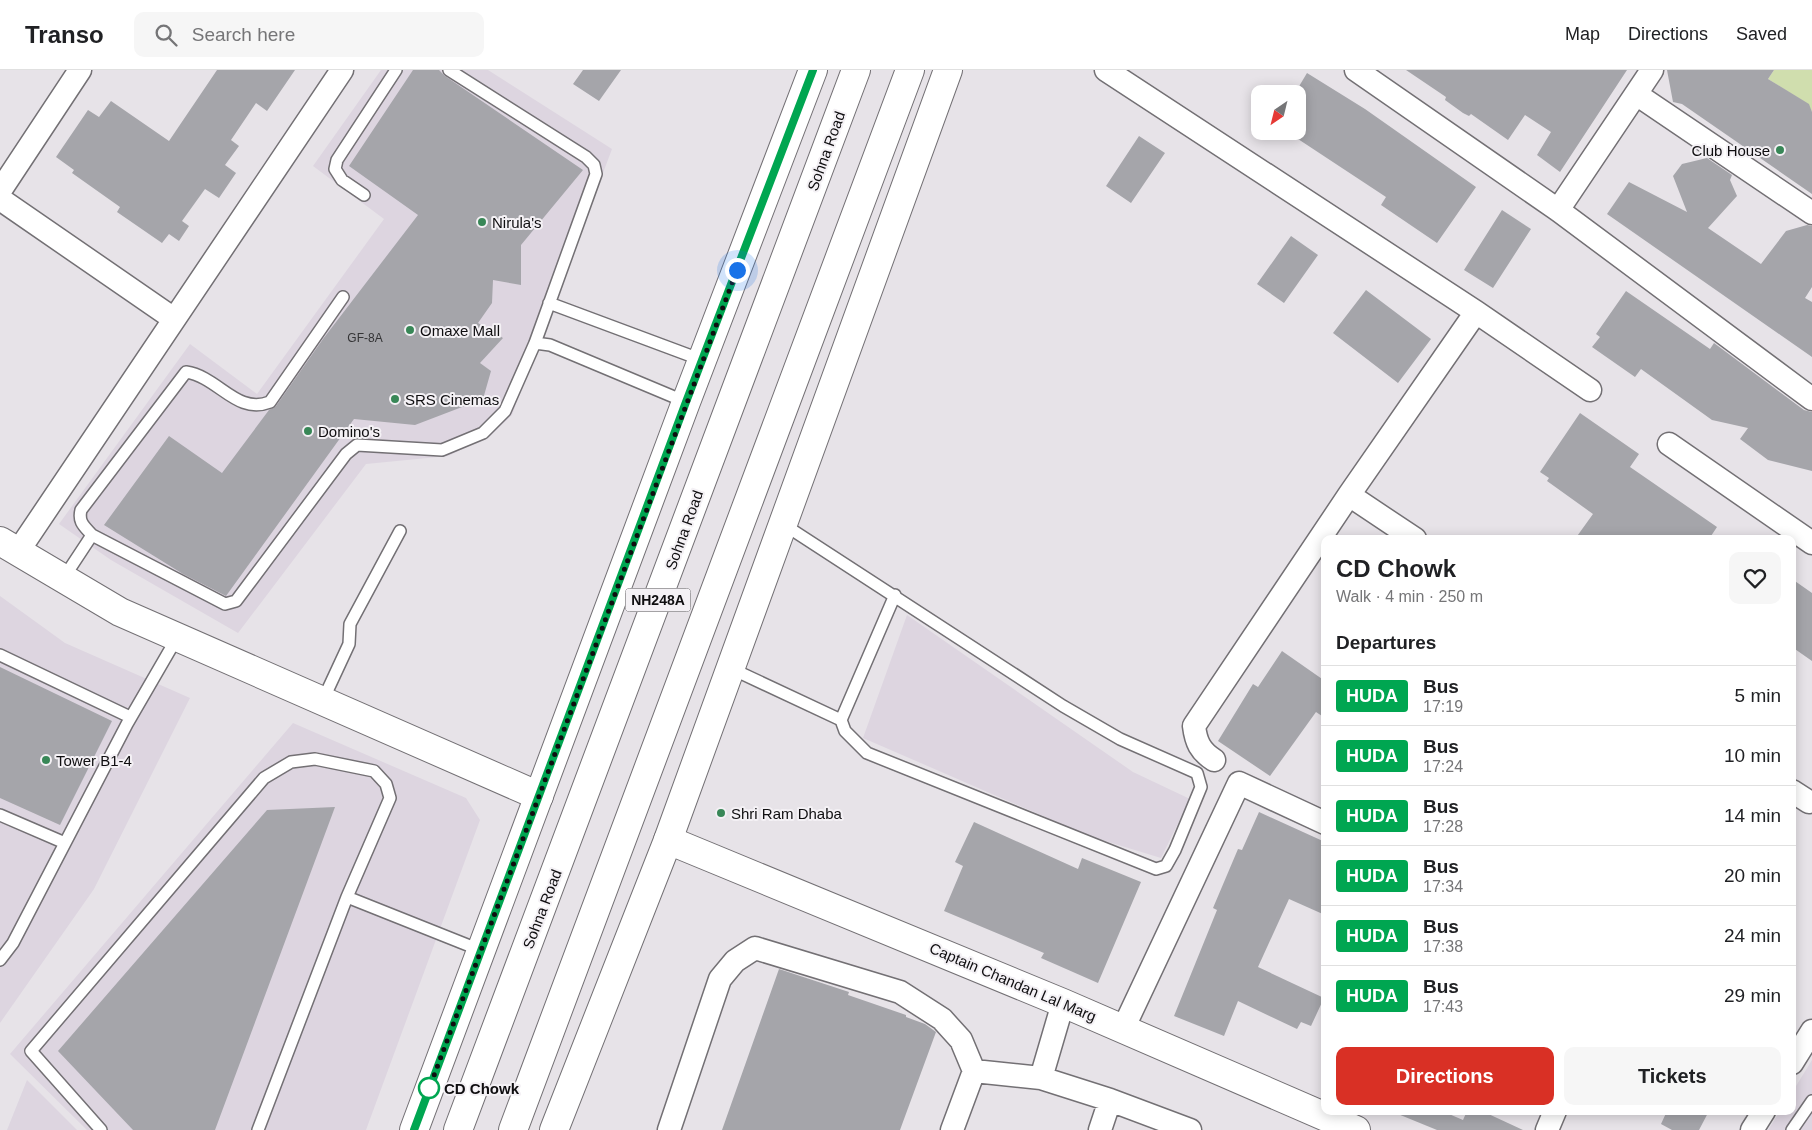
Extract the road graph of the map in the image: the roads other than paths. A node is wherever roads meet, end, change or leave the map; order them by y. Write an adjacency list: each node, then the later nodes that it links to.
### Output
1 (80, 70): 13 (street)
2 (342, 70): 21 (street)
3 (396, 70): 14 (lane)
4 (449, 70): 19 (lane)
5 (813, 70): 23 (main road)
6 (856, 70): 70 (main road, Sohna Road / NH248A)
7 (910, 70): 71 (main road, NH248A)
8 (948, 70): 29 (main road)
9 (1106, 70): 20 (street)
10 (1356, 70): 16 (street)
11 (1652, 70): 12 (street)
12 (1636, 94): 16 (street); 17 (street)
13 (0, 191)
14 (364, 195)
15 (0, 199): 21 (street)
16 (1558, 210): 25 (street)
17 (1812, 213)
18 (343, 297): 31 (lane)
19 (549, 303): 22 (lane); 23 (lane)
20 (1476, 312): 24 (street); 28 (street)
21 (174, 319): 36 (street)
22 (535, 343): 26 (lane); 31 (lane)
23 (702, 360): 26 (main road)
24 (1590, 390)
25 (1812, 400)
26 (686, 402): 46 (main road)
27 (1669, 444): 35 (street)
28 (1349, 495): 32 (street); 33 (street)
29 (783, 524): 38 (lane); 41 (main road)
30 (400, 531): 42 (lane)
31 (92, 535): 37 (lane)
32 (1322, 535)
33 (1409, 535)
34 (1321, 537): 45 (street)
35 (1812, 542)
36 (9, 547): 37 (main road)
37 (63, 579): 39 (main road)
38 (895, 595): 44 (lane); 44 (lane)
39 (178, 636): 42 (main road); 43 (lane)
40 (0, 655): 43 (lane)
41 (730, 668): 44 (lane); 49 (main road)
42 (323, 700): 46 (main road)
43 (130, 717): 50 (lane)
44 (841, 720)
45 (1214, 760)
46 (539, 796): 52 (main road)
47 (0, 815): 50 (lane)
48 (1321, 821): 55 (street)
49 (668, 840): 54 (main road, Captain Chandan Lal Marg); 72 (main road)
50 (65, 843): 53 (lane)
51 (347, 897): 52 (lane); 67 (lane); 68 (lane)
52 (480, 950): 69 (main road)
53 (0, 960)
54 (1063, 1003): 55 (main road, Captain Chandan Lal Marg); 59 (street)
55 (1123, 1029): 62 (main road, Captain Chandan Lal Marg)
56 (1812, 1031): 57 (street)
57 (1796, 1057)
58 (974, 1071): 59 (street); 73 (street); 74 (street)
59 (1041, 1078): 60 (street)
60 (1110, 1100): 75 (street); 76 (street)
61 (1812, 1101): 79 (lane)
62 (1321, 1111)
63 (1331, 1115): 66 (main road, Captain Chandan Lal Marg)
64 (1553, 1115): 77 (street)
65 (1761, 1115): 78 (street)
66 (1345, 1121)
67 (101, 1130)
68 (258, 1130)
69 (414, 1130)
70 (458, 1130)
71 (513, 1130)
72 (554, 1130)
73 (669, 1130)
74 (952, 1130)
75 (1100, 1130)
76 (1190, 1130)
77 (1547, 1130)
78 (1752, 1130)
79 (1792, 1130)

